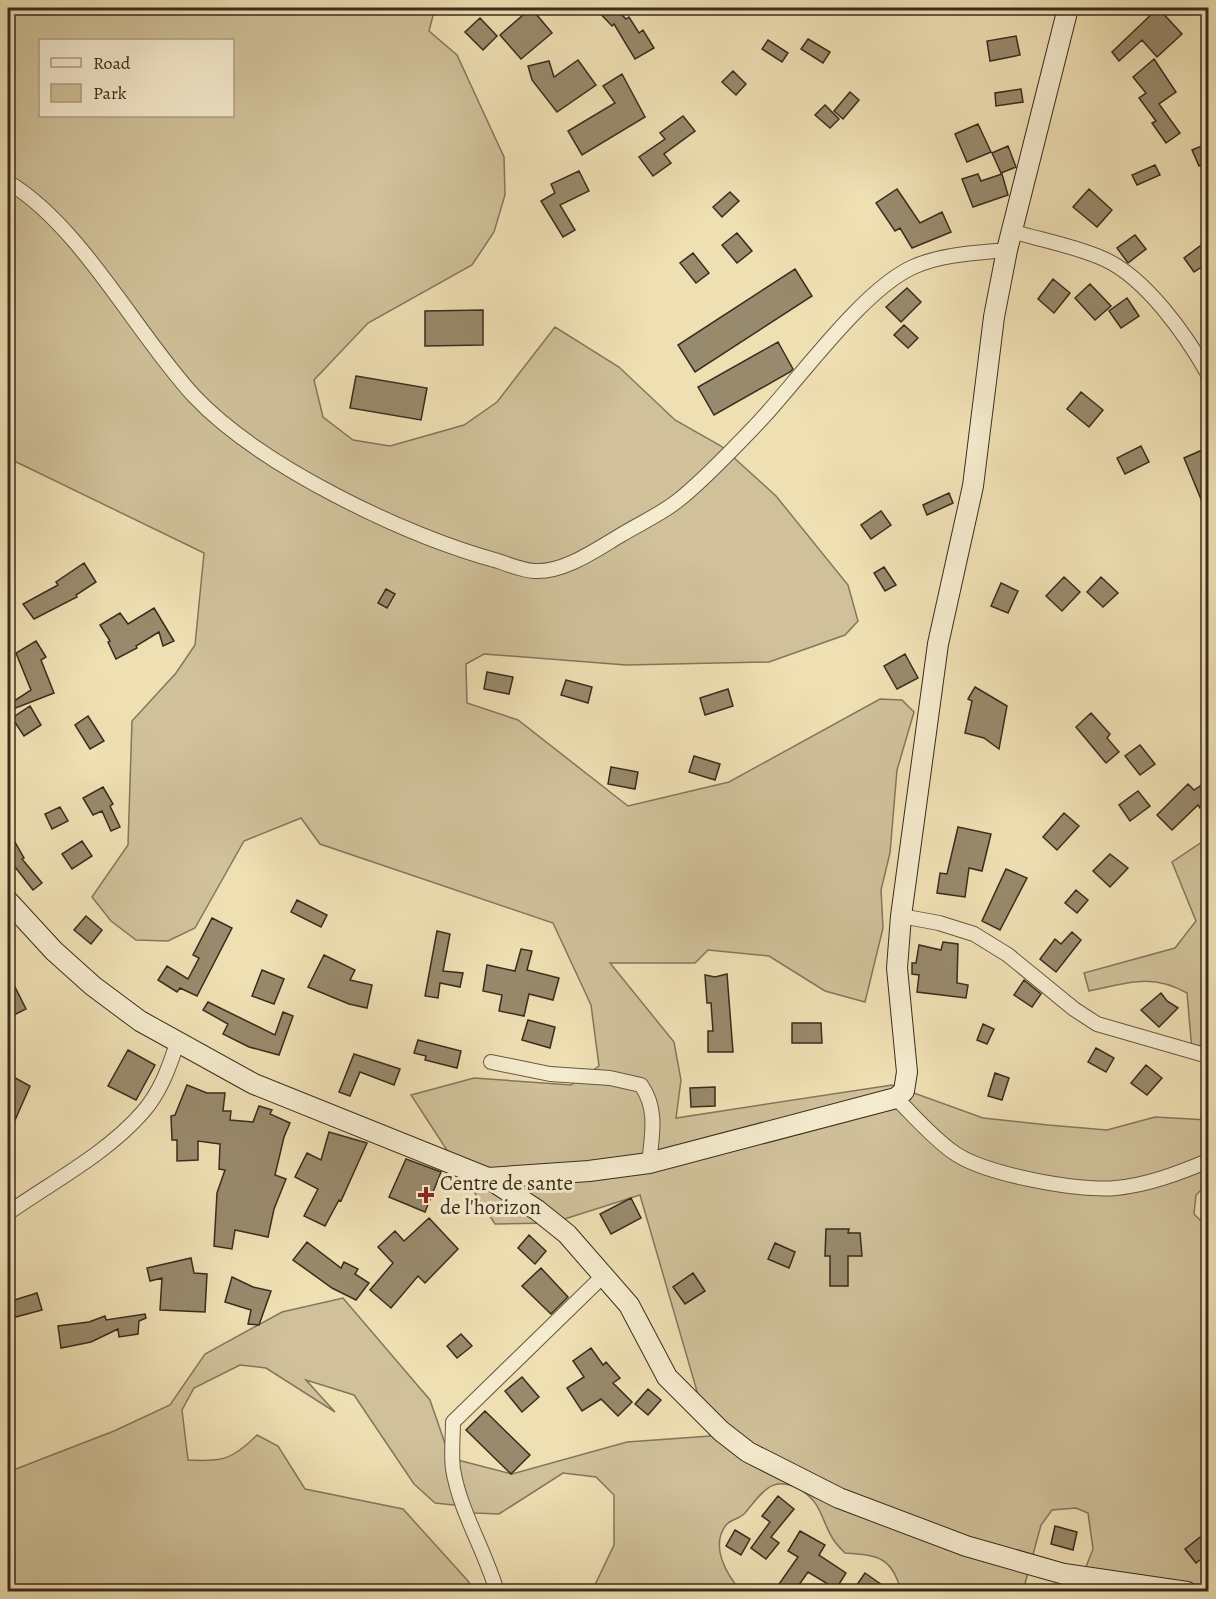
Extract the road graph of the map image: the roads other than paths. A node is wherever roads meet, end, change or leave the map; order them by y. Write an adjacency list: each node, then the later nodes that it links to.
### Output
1 (1068, 8): 3 (street)
2 (8, 182): 3 (street)
3 (1009, 240): 4 (street); 6 (street)
4 (1209, 374)
5 (8, 901): 7 (street)
6 (901, 916): 8 (street); 10 (street)
7 (177, 1043): 13 (street); 14 (street)
8 (1209, 1056)
9 (491, 1062): 12 (street)
10 (896, 1098): 11 (street); 12 (street)
11 (1209, 1161)
12 (649, 1163): 13 (street)
13 (488, 1178): 15 (street)
14 (8, 1212)
15 (603, 1276): 16 (street); 17 (street)
16 (1158, 1590): 18 (street)
17 (497, 1592)
18 (1187, 1592)

